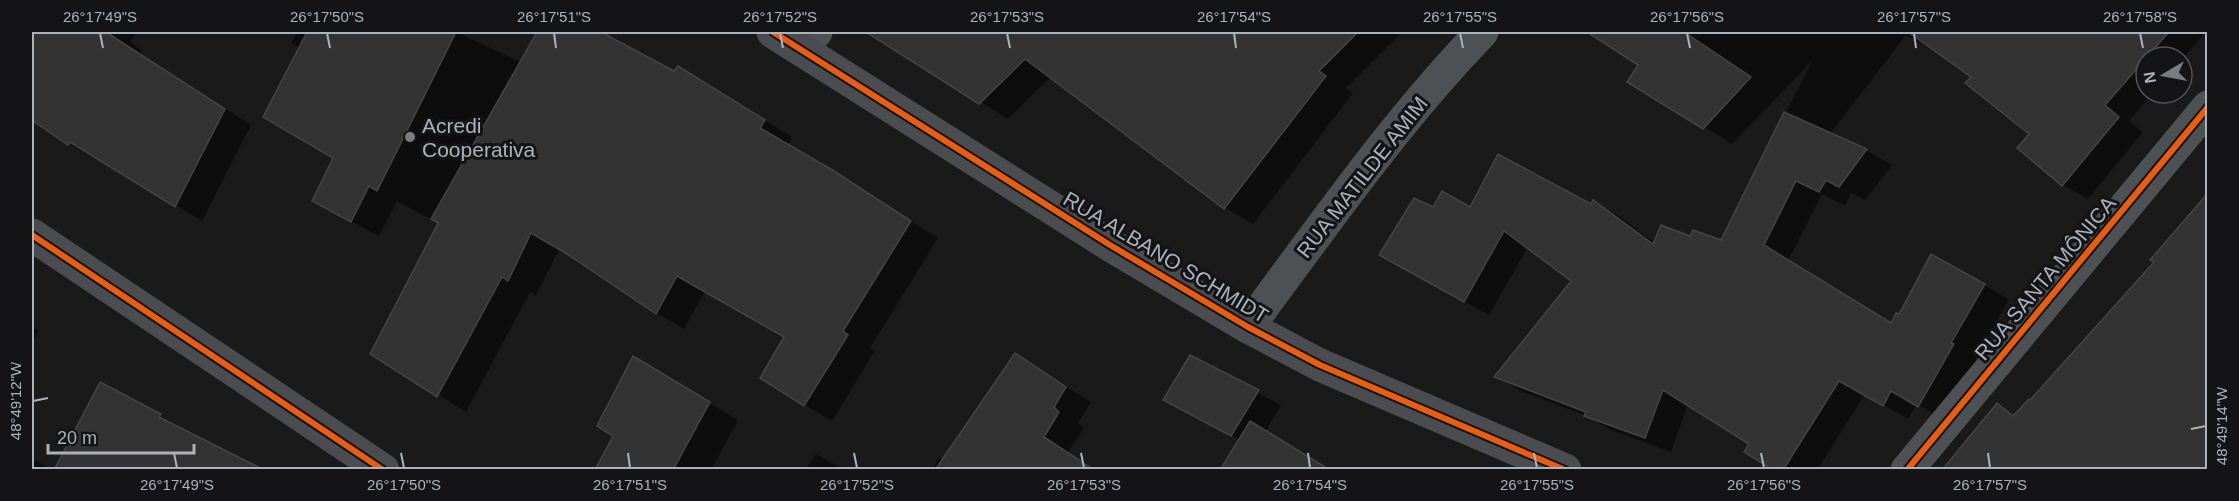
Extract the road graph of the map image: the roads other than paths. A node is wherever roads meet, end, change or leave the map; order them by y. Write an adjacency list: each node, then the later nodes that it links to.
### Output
1 (1482, 32): 5 (street, RUA MATILDE AMIM)
2 (796, 37): 5 (main road, RUA ALBANO SCHMIDT)
3 (2208, 107): 8 (street, RUA SANTA MÔNICA)
4 (32, 234): 6 (main road)
5 (1248, 327): 7 (main road, RUA ALBANO SCHMIDT)
6 (362, 464)
7 (1565, 470)
8 (1908, 470)

